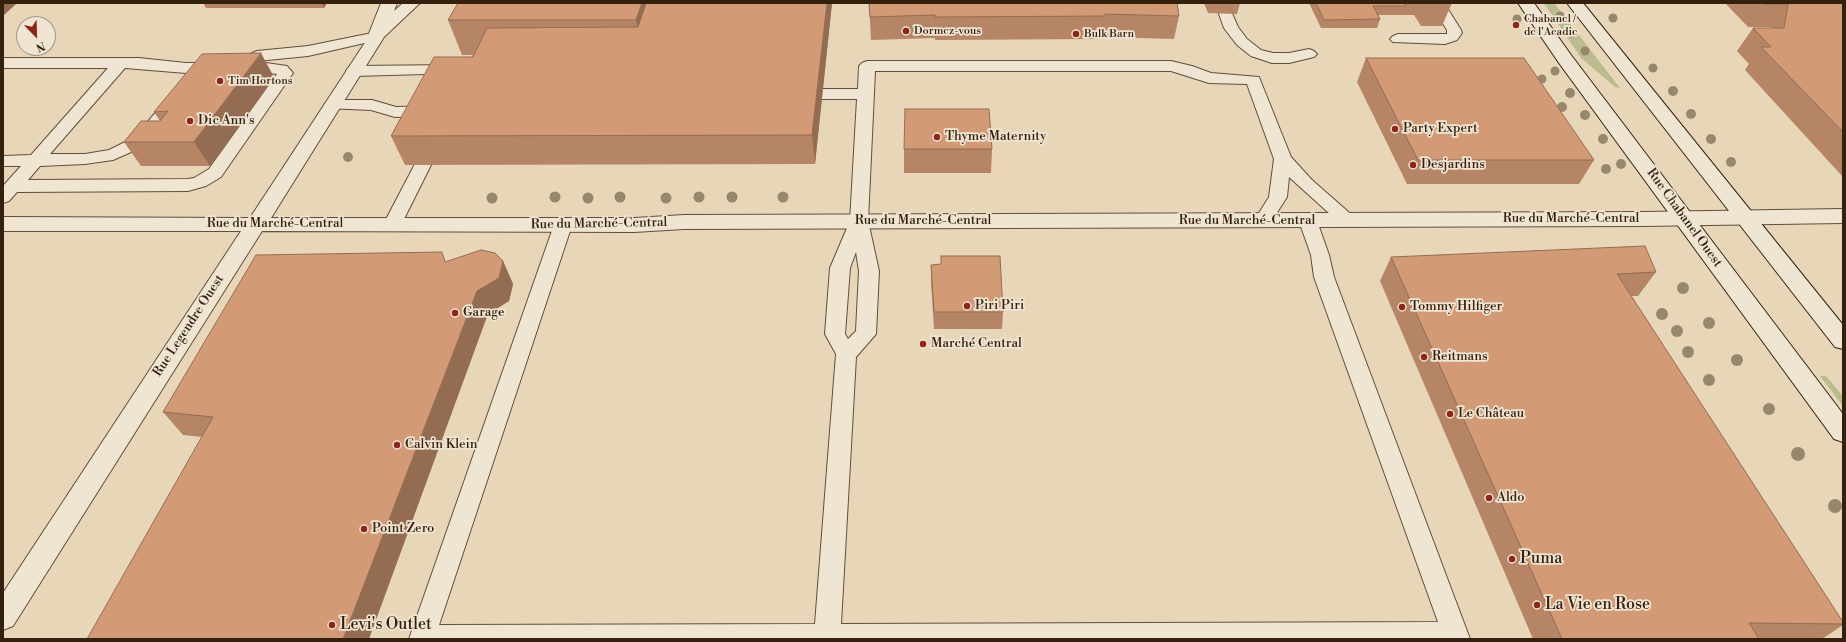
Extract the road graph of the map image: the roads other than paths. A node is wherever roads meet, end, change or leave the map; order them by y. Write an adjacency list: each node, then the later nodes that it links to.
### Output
1 (389, 3): 7 (street, Rue Legendre Ouest)
2 (412, 3): 7 (street, Rue Legendre Ouest)
3 (1437, 3): 8 (lane)
4 (1526, 3): 27 (street, Rue Chabanel Ouest)
5 (1574, 3): 26 (street)
6 (1226, 14): 9 (lane)
7 (377, 36): 12 (lane); 15 (street, Rue Legendre Ouest)
8 (1398, 39)
9 (1309, 54)
10 (3, 63): 11 (lane)
11 (121, 63): 12 (lane); 22 (lane)
12 (139, 63): 13 (lane)
13 (201, 68): 22 (lane); 24 (lane)
14 (468, 69): 15 (lane)
15 (354, 71): 18 (street, Rue Legendre Ouest)
16 (865, 94): 17 (lane); 21 (lane); 30 (lane)
17 (813, 95)
18 (332, 105): 19 (lane); 33 (street, Rue Legendre Ouest)
19 (445, 111)
20 (442, 129): 34 (lane)
21 (1282, 159): 29 (lane); 31 (lane)
22 (34, 160): 23 (lane); 24 (lane)
23 (3, 161)
24 (8, 191)
25 (1843, 216): 26 (street, Rue du Marché-Central)
26 (1745, 217): 27 (street, Rue du Marché-Central); 36 (street)
27 (1685, 219): 29 (street, Rue du Marché-Central); 38 (street, Rue Chabanel Ouest)
28 (1308, 220): 29 (street, Rue du Marché-Central); 31 (street, Rue du Marché-Central); 41 (lane)
29 (1347, 220)
30 (859, 221): 31 (street, Rue du Marché-Central); 35 (street, Rue du Marché-Central); 37 (lane); 37 (lane)
31 (1263, 221)
32 (3, 224): 33 (street, Rue du Marché-Central)
33 (255, 224): 34 (street, Rue du Marché-Central); 39 (street, Rue Legendre Ouest)
34 (392, 225): 35 (street, Rue du Marché-Central)
35 (563, 225): 42 (lane)
36 (1843, 341)
37 (846, 354): 40 (lane)
38 (1843, 432)
39 (3, 617)
40 (827, 637): 41 (lane); 42 (lane)
41 (1456, 637)
42 (422, 638)

